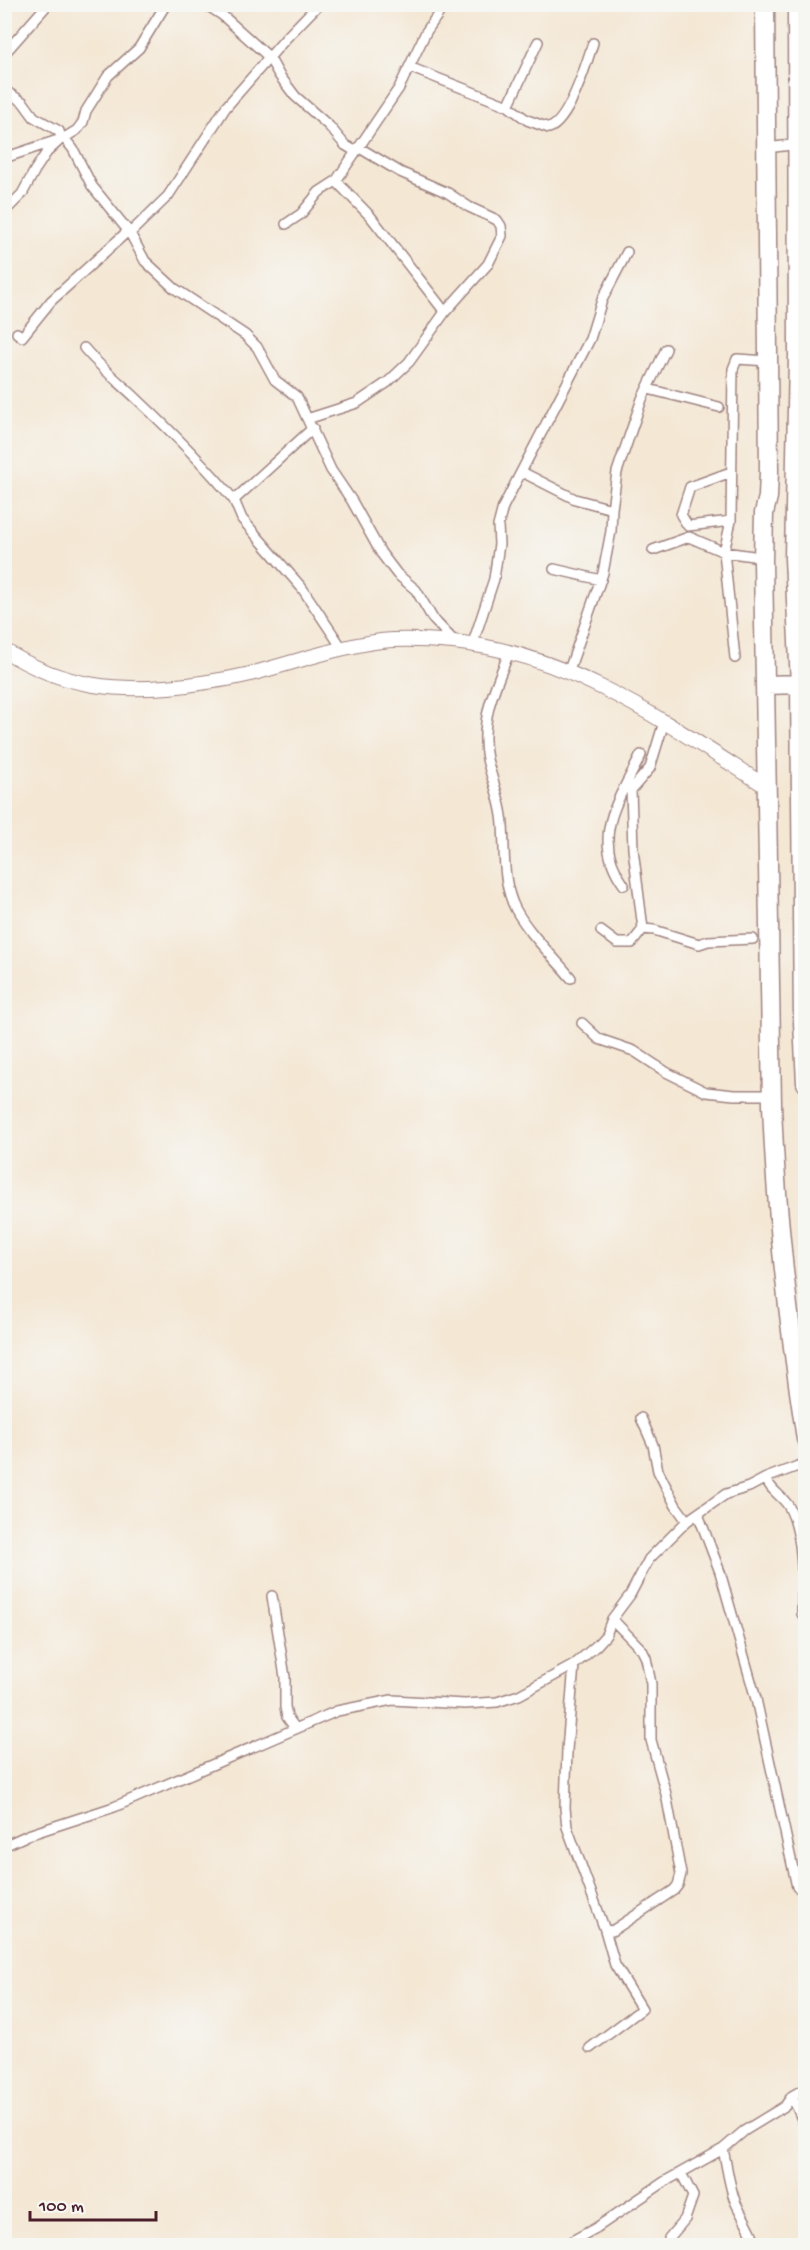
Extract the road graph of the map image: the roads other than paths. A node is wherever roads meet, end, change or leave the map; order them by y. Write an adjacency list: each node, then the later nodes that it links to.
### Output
1 (48, 4): 10 (street)
2 (166, 4): 15 (street)
3 (205, 4): 11 (street)
4 (319, 4): 11 (street)
5 (445, 4): 12 (street)
6 (765, 4): 17 (highway)
7 (797, 4): 16 (highway)
8 (538, 42): 14 (street)
9 (593, 43): 14 (street)
10 (4, 54)
11 (269, 57): 18 (street); 23 (street)
12 (409, 67): 14 (street); 18 (street)
13 (4, 90): 15 (street)
14 (508, 106)
15 (62, 139): 19 (street); 21 (street); 23 (street)
16 (801, 144): 17 (street); 24 (highway)
17 (766, 148): 26 (highway)
18 (357, 149): 20 (street); 27 (street)
19 (4, 158)
20 (336, 181): 22 (street); 27 (street)
21 (4, 212)
22 (286, 224)
23 (129, 232): 28 (street); 35 (street)
24 (797, 245): 26 (highway); 31 (highway)
25 (627, 252): 37 (street)
26 (767, 261): 32 (highway)
27 (445, 312): 35 (street)
28 (17, 333)
29 (84, 348): 39 (street)
30 (666, 349): 33 (street)
31 (798, 358): 32 (highway); 42 (highway)
32 (768, 363): 38 (street); 43 (highway)
33 (648, 389): 34 (street); 40 (street)
34 (719, 407)
35 (307, 419): 36 (street)
36 (313, 428): 39 (street); 49 (street)
37 (522, 472): 40 (street); 50 (street)
38 (731, 472): 41 (street); 41 (street)
39 (234, 500): 51 (street)
40 (612, 509): 48 (street)
41 (731, 521): 45 (street)
42 (794, 523): 43 (highway); 56 (highway)
43 (764, 529): 46 (highway)
44 (653, 550): 45 (street)
45 (724, 552): 46 (street); 54 (street)
46 (763, 561): 57 (highway)
47 (554, 569): 48 (street)
48 (601, 580): 55 (street)
49 (455, 642): 50 (street); 51 (street)
50 (472, 646): 53 (street)
51 (342, 648): 52 (street)
52 (4, 650)
53 (509, 653): 55 (street); 67 (street)
54 (735, 658)
55 (568, 673): 58 (street)
56 (800, 684): 57 (highway); 61 (highway)
57 (766, 685): 60 (highway)
58 (664, 722): 60 (street); 64 (street)
59 (641, 755): 63 (street)
60 (767, 787): 70 (highway)
61 (804, 814): 62 (highway)
62 (804, 837): 68 (highway)
63 (624, 885)
64 (643, 929): 65 (street); 66 (street)
65 (601, 931)
66 (753, 939)
67 (571, 978)
68 (803, 1022): 70 (highway); 71 (highway)
69 (582, 1023): 72 (street)
70 (771, 1029): 72 (highway)
71 (806, 1083)
72 (772, 1095): 74 (highway)
73 (640, 1418): 78 (street)
74 (806, 1439)
75 (806, 1463): 76 (street)
76 (766, 1478): 77 (street); 80 (street)
77 (698, 1514): 78 (street); 85 (street)
78 (687, 1521): 81 (street)
79 (272, 1596): 83 (street)
80 (802, 1614)
81 (612, 1618): 82 (street); 86 (street)
82 (574, 1665): 83 (street); 86 (street)
83 (295, 1728): 84 (street)
84 (4, 1846)
85 (797, 1887)
86 (605, 1930): 87 (street)
87 (590, 2048)
88 (806, 2088): 89 (street)
89 (792, 2096): 90 (street); 91 (street)
90 (806, 2128)
91 (723, 2149): 92 (street); 95 (street)
92 (681, 2173): 93 (street); 94 (street)
93 (669, 2238)
94 (565, 2245)
95 (755, 2246)

